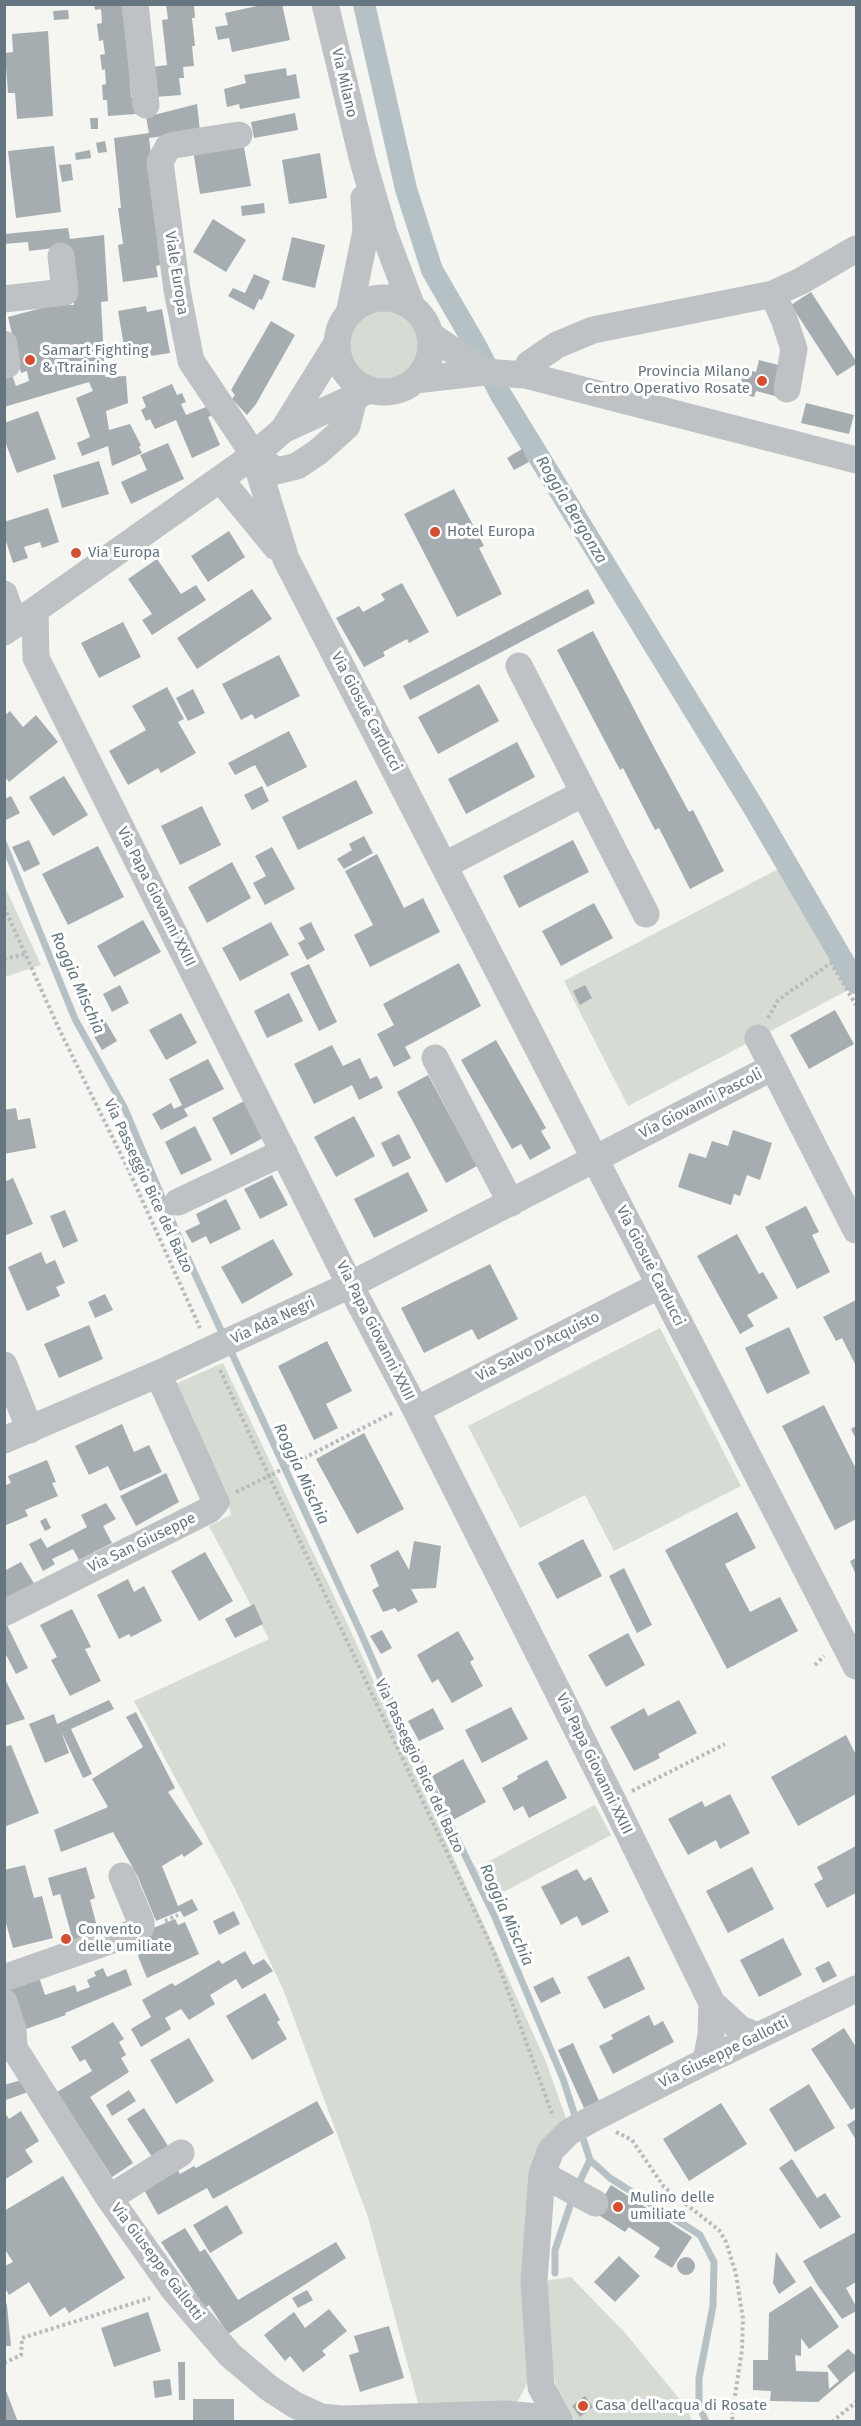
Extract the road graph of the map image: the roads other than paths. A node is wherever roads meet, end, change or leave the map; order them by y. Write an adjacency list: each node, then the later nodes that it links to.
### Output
1 (135, 4): 3 (street)
2 (325, 4): 5 (street, Via Milano)
3 (146, 105)
4 (239, 135): 20 (street, Viale Europa)
5 (363, 161): 10 (street, Via Milano); 11 (street, Via Milano)
6 (856, 249): 8 (street)
7 (62, 256): 9 (street)
8 (773, 294): 15 (street); 17 (street)
9 (4, 299)
10 (412, 307): 11 (street); 12 (street)
11 (349, 314): 13 (street)
12 (430, 335): 14 (street); 16 (street)
13 (337, 343): 18 (street); 19 (street)
14 (485, 372): 15 (street); 16 (street)
15 (525, 375): 21 (street)
16 (415, 380): 18 (street)
17 (787, 389)
18 (361, 394): 19 (street); 20 (street)
19 (283, 430): 20 (street)
20 (254, 455): 22 (street); 23 (street, Via Giosuè Carducci)
21 (856, 460)
22 (220, 479): 23 (street, Via Giosuè Carducci); 25 (street)
23 (286, 560): 29 (street, Via Giosuè Carducci)
24 (4, 594): 25 (street)
25 (15, 628): 26 (street); 26 (street)
26 (36, 658): 34 (street, Via Papa Giovanni XXIII)
27 (519, 666): 28 (street)
28 (584, 793): 29 (street); 30 (street)
29 (445, 865): 35 (street, Via Giosuè Carducci)
30 (646, 914)
31 (758, 1038): 33 (street)
32 (435, 1058): 37 (street)
33 (773, 1067): 35 (street, Via Giovanni Pascoli); 38 (street, Via Giovanni Pascoli)
34 (284, 1152): 36 (street); 39 (street, Via Papa Giovanni XXIII)
35 (595, 1160): 37 (street, Via Ada Negri); 40 (street, Via Giosuè Carducci)
36 (178, 1202)
37 (511, 1203): 39 (street, Via Ada Negri)
38 (856, 1230)
39 (350, 1285): 42 (street, Via Ada Negri); 43 (street, Via Papa Giovanni XXIII)
40 (660, 1285): 43 (street, Via Salvo D'Acquisto); 47 (street, Via Giosuè Carducci)
41 (4, 1365): 44 (street)
42 (158, 1374): 44 (street, Via Ada Negri); 46 (street, Via San Giuseppe)
43 (414, 1407): 52 (street, Via Papa Giovanni XXIII)
44 (30, 1430): 45 (street, Via Ada Negri)
45 (4, 1440)
46 (4, 1613)
47 (854, 1653)
48 (122, 1876): 49 (street)
49 (4, 1978)
50 (856, 1989): 53 (street, Via Giuseppe Gallotti)
51 (4, 2002): 54 (street)
52 (712, 2003): 53 (street); 55 (street)
53 (758, 2036): 55 (street, Via Giuseppe Gallotti)
54 (9, 2046): 59 (street, Via Giuseppe Gallotti)
55 (706, 2061): 57 (street, Via Giuseppe Gallotti)
56 (181, 2153): 59 (street)
57 (542, 2174): 58 (street); 60 (street, Via Giuseppe Gallotti)
58 (581, 2196)
59 (109, 2198): 62 (street, Via Giuseppe Gallotti)
60 (541, 2387): 61 (street, Via Giuseppe Gallotti); 63 (street, Via Giuseppe Gallotti)
61 (505, 2414): 62 (street, Via Giuseppe Gallotti); 63 (street, Via Giuseppe Gallotti)
62 (319, 2419)
63 (559, 2420)

